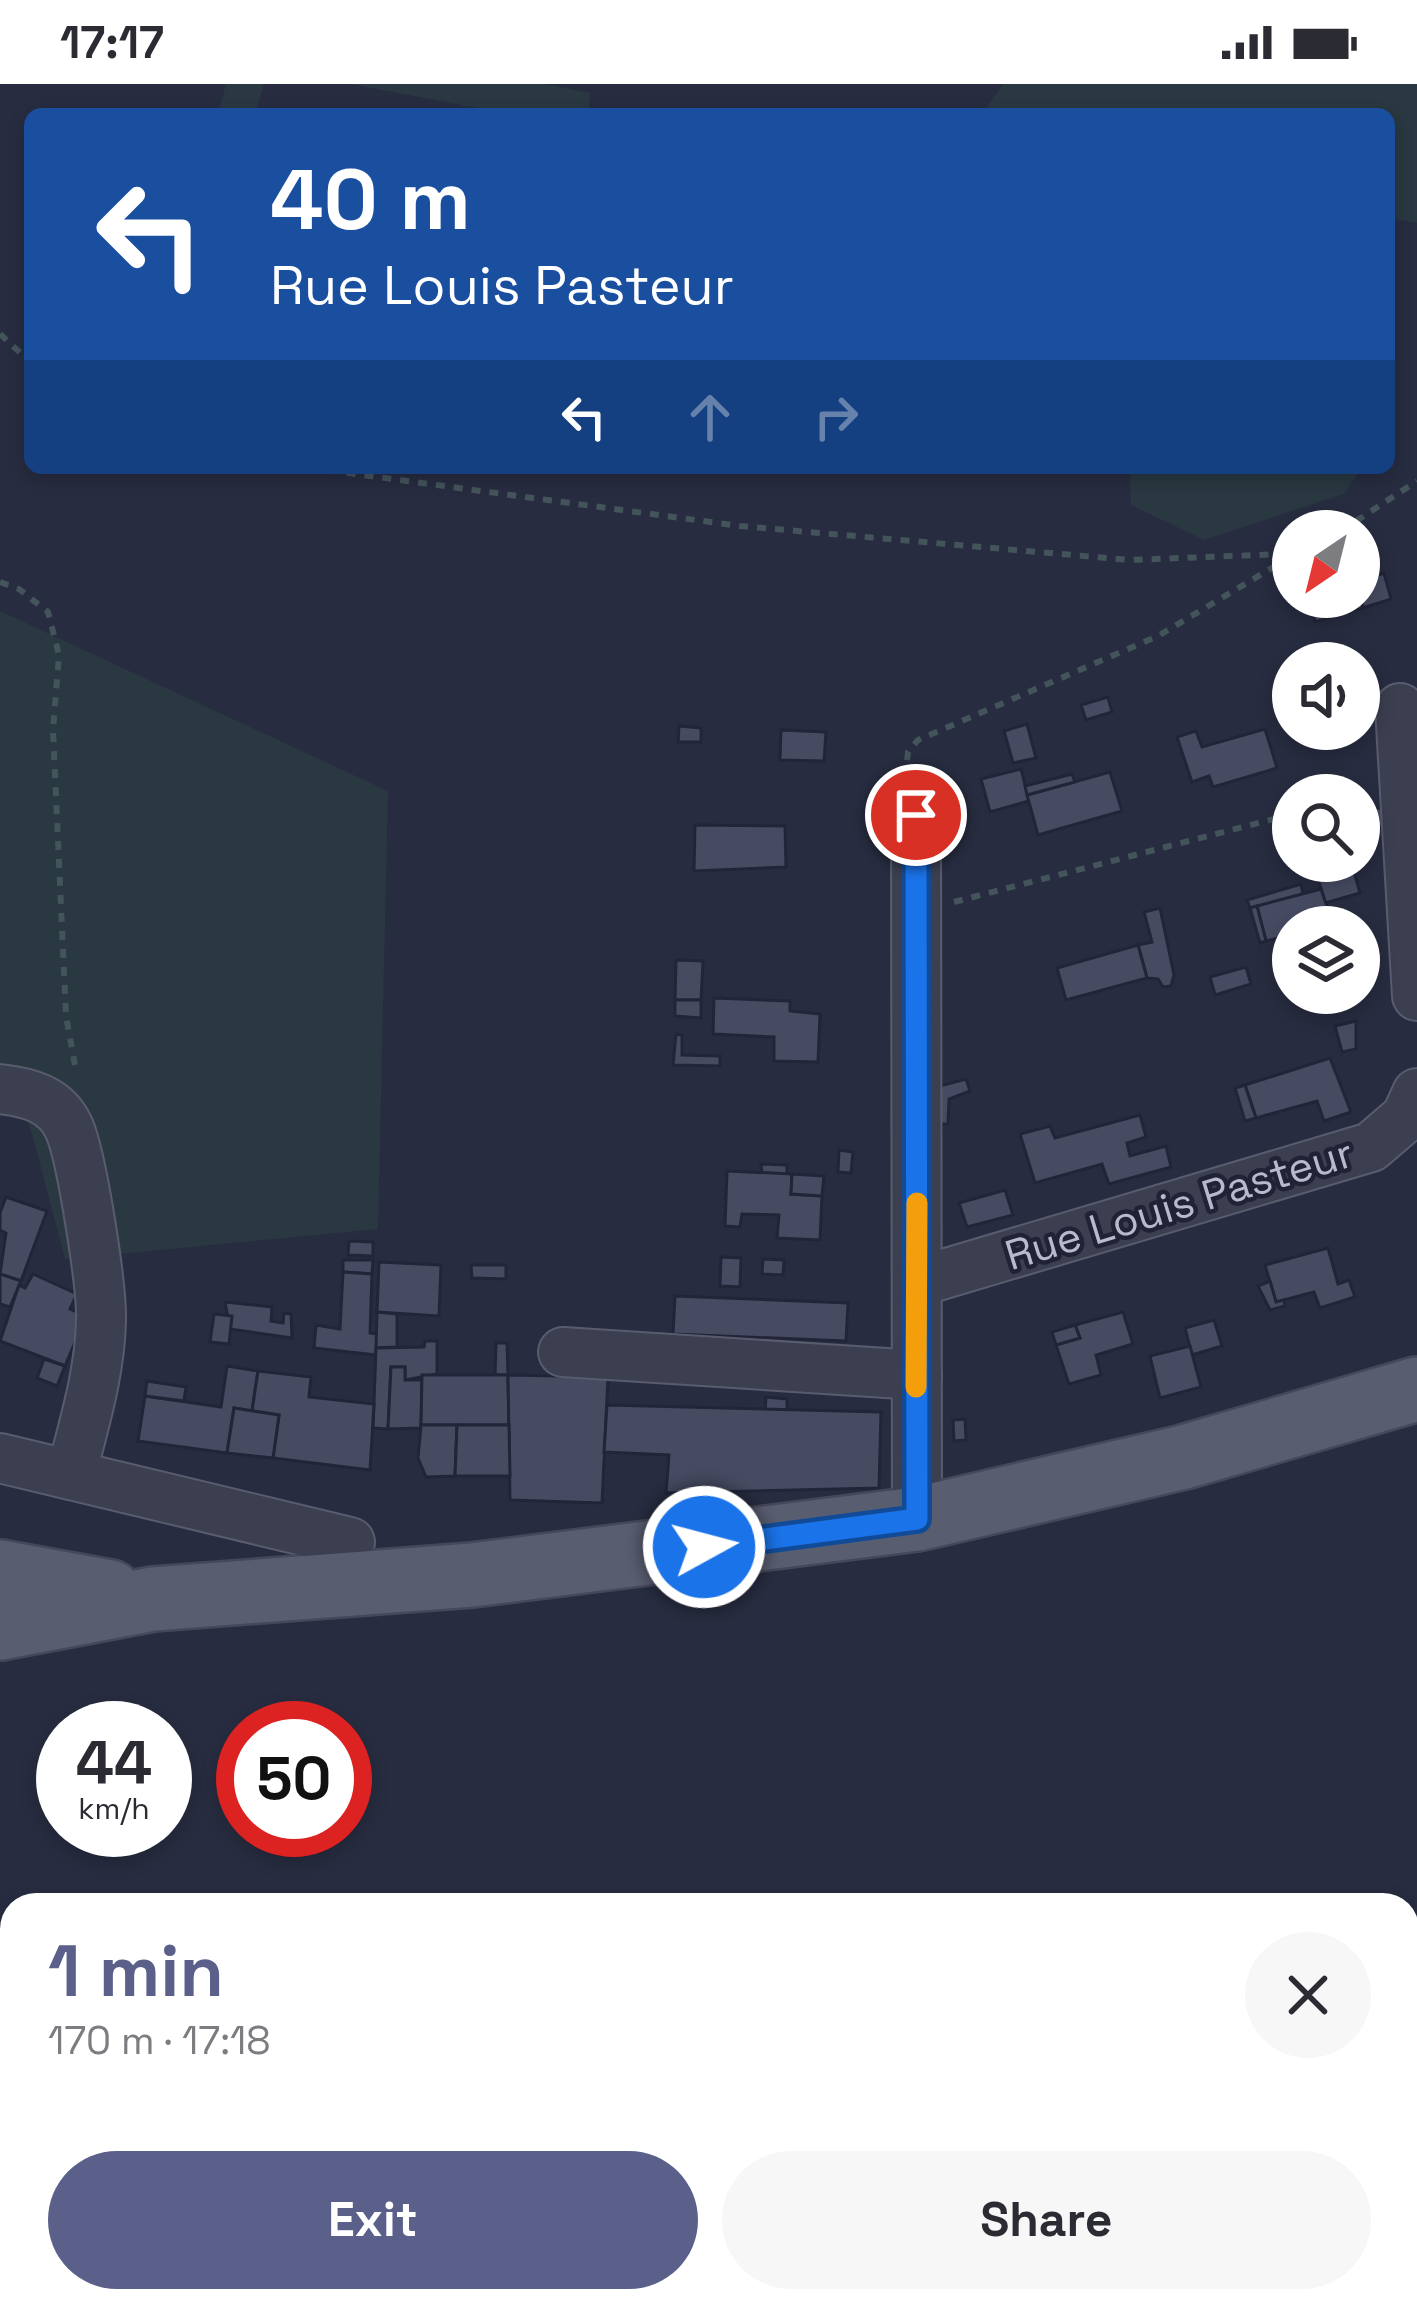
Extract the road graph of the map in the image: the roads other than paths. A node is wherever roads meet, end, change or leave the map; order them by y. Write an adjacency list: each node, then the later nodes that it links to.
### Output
1 (1400, 708): 3 (street)
2 (916, 815): 6 (street)
3 (1417, 996)
4 (0, 1089): 11 (street)
5 (1417, 1093): 6 (street, Rue Louis Pasteur)
6 (917, 1282): 8 (street)
7 (563, 1352): 8 (street)
8 (916, 1375): 12 (street)
9 (1417, 1389): 12 (main road)
10 (0, 1458): 11 (street)
11 (70, 1475): 13 (street)
12 (917, 1519): 15 (main road)
13 (350, 1542)
14 (0, 1572): 15 (main road)
15 (153, 1600): 16 (main road)
16 (0, 1628)

